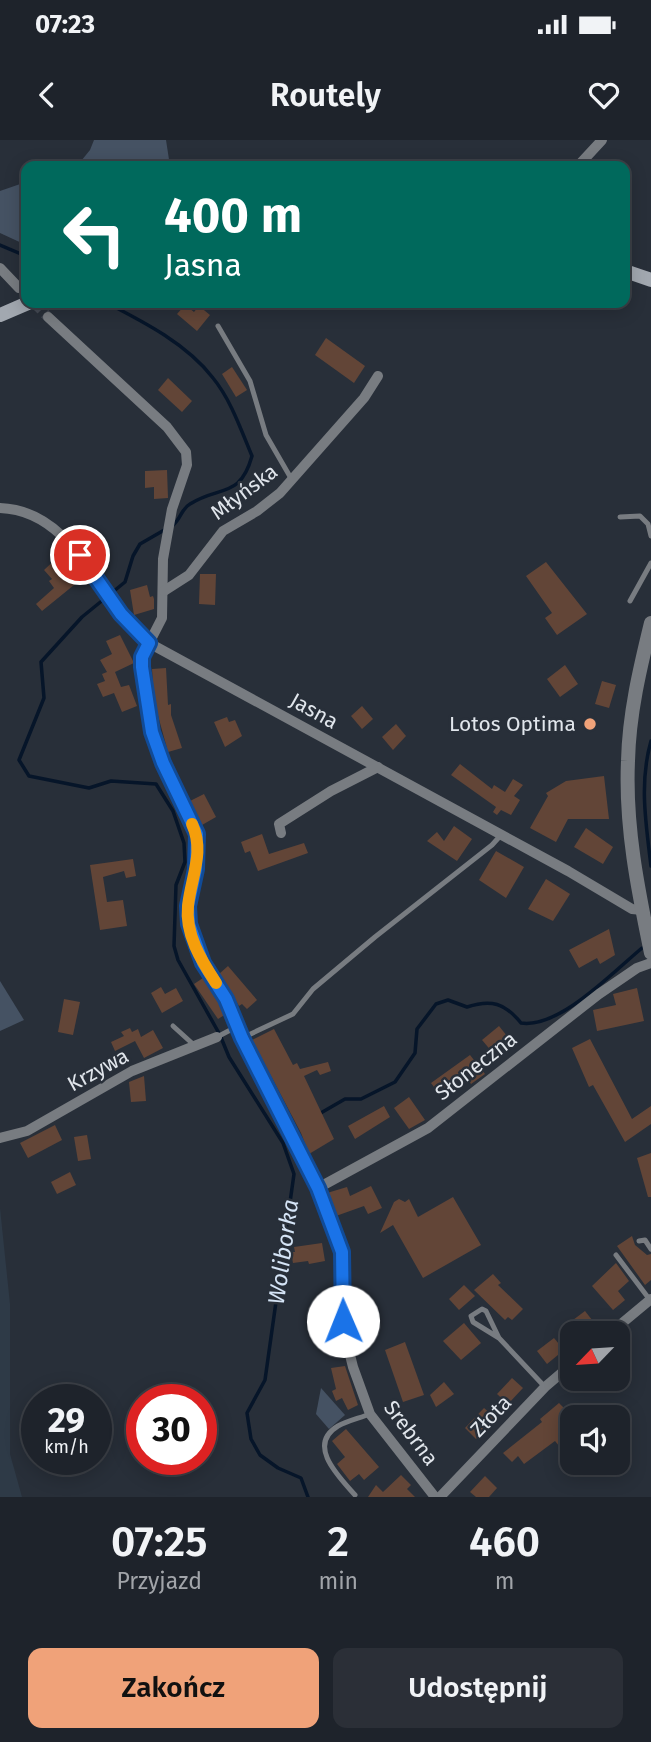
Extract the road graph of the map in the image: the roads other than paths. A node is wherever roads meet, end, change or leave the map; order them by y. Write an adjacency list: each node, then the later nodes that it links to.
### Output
1 (601, 140): 2 (street)
2 (582, 161)
3 (0, 268): 6 (street)
4 (630, 273): 5 (main road)
5 (651, 280)
6 (19, 288)
7 (21, 306): 8 (main road)
8 (0, 315)
9 (48, 317): 17 (street)
10 (218, 326): 12 (lane)
11 (378, 376): 12 (street, Młyńska)
12 (292, 480): 17 (street, Młyńska)
13 (0, 508): 20 (street, Jasna)
14 (620, 517): 15 (lane)
15 (651, 536)
16 (651, 563): 18 (lane)
17 (164, 591): 20 (street)
18 (630, 601)
19 (651, 623): 24 (street)
20 (149, 643): 21 (street, Jasna); 28 (street, Srebrna)
21 (378, 767): 22 (street); 23 (street, Jasna)
22 (281, 832)
23 (501, 835): 24 (street, Jasna); 30 (lane)
24 (642, 910): 25 (street)
25 (651, 953)
26 (651, 963): 33 (street, Słoneczna)
27 (173, 1026): 31 (lane)
28 (239, 1026): 29 (lane); 30 (street, Srebrna)
29 (222, 1034): 31 (street, Krzywa)
30 (242, 1038): 33 (street, Srebrna)
31 (194, 1045): 32 (street, Krzywa)
32 (0, 1138)
33 (318, 1188): 42 (street, Srebrna)
34 (639, 1241): 35 (lane)
35 (651, 1249)
36 (616, 1255): 37 (lane)
37 (650, 1299): 38 (street)
38 (625, 1321)
39 (499, 1338): 39 (lane); 41 (lane)
40 (560, 1374): 41 (street, Złota)
41 (545, 1387): 44 (street, Złota)
42 (370, 1414): 43 (lane); 44 (street, Srebrna)
43 (355, 1495)
44 (437, 1497)

